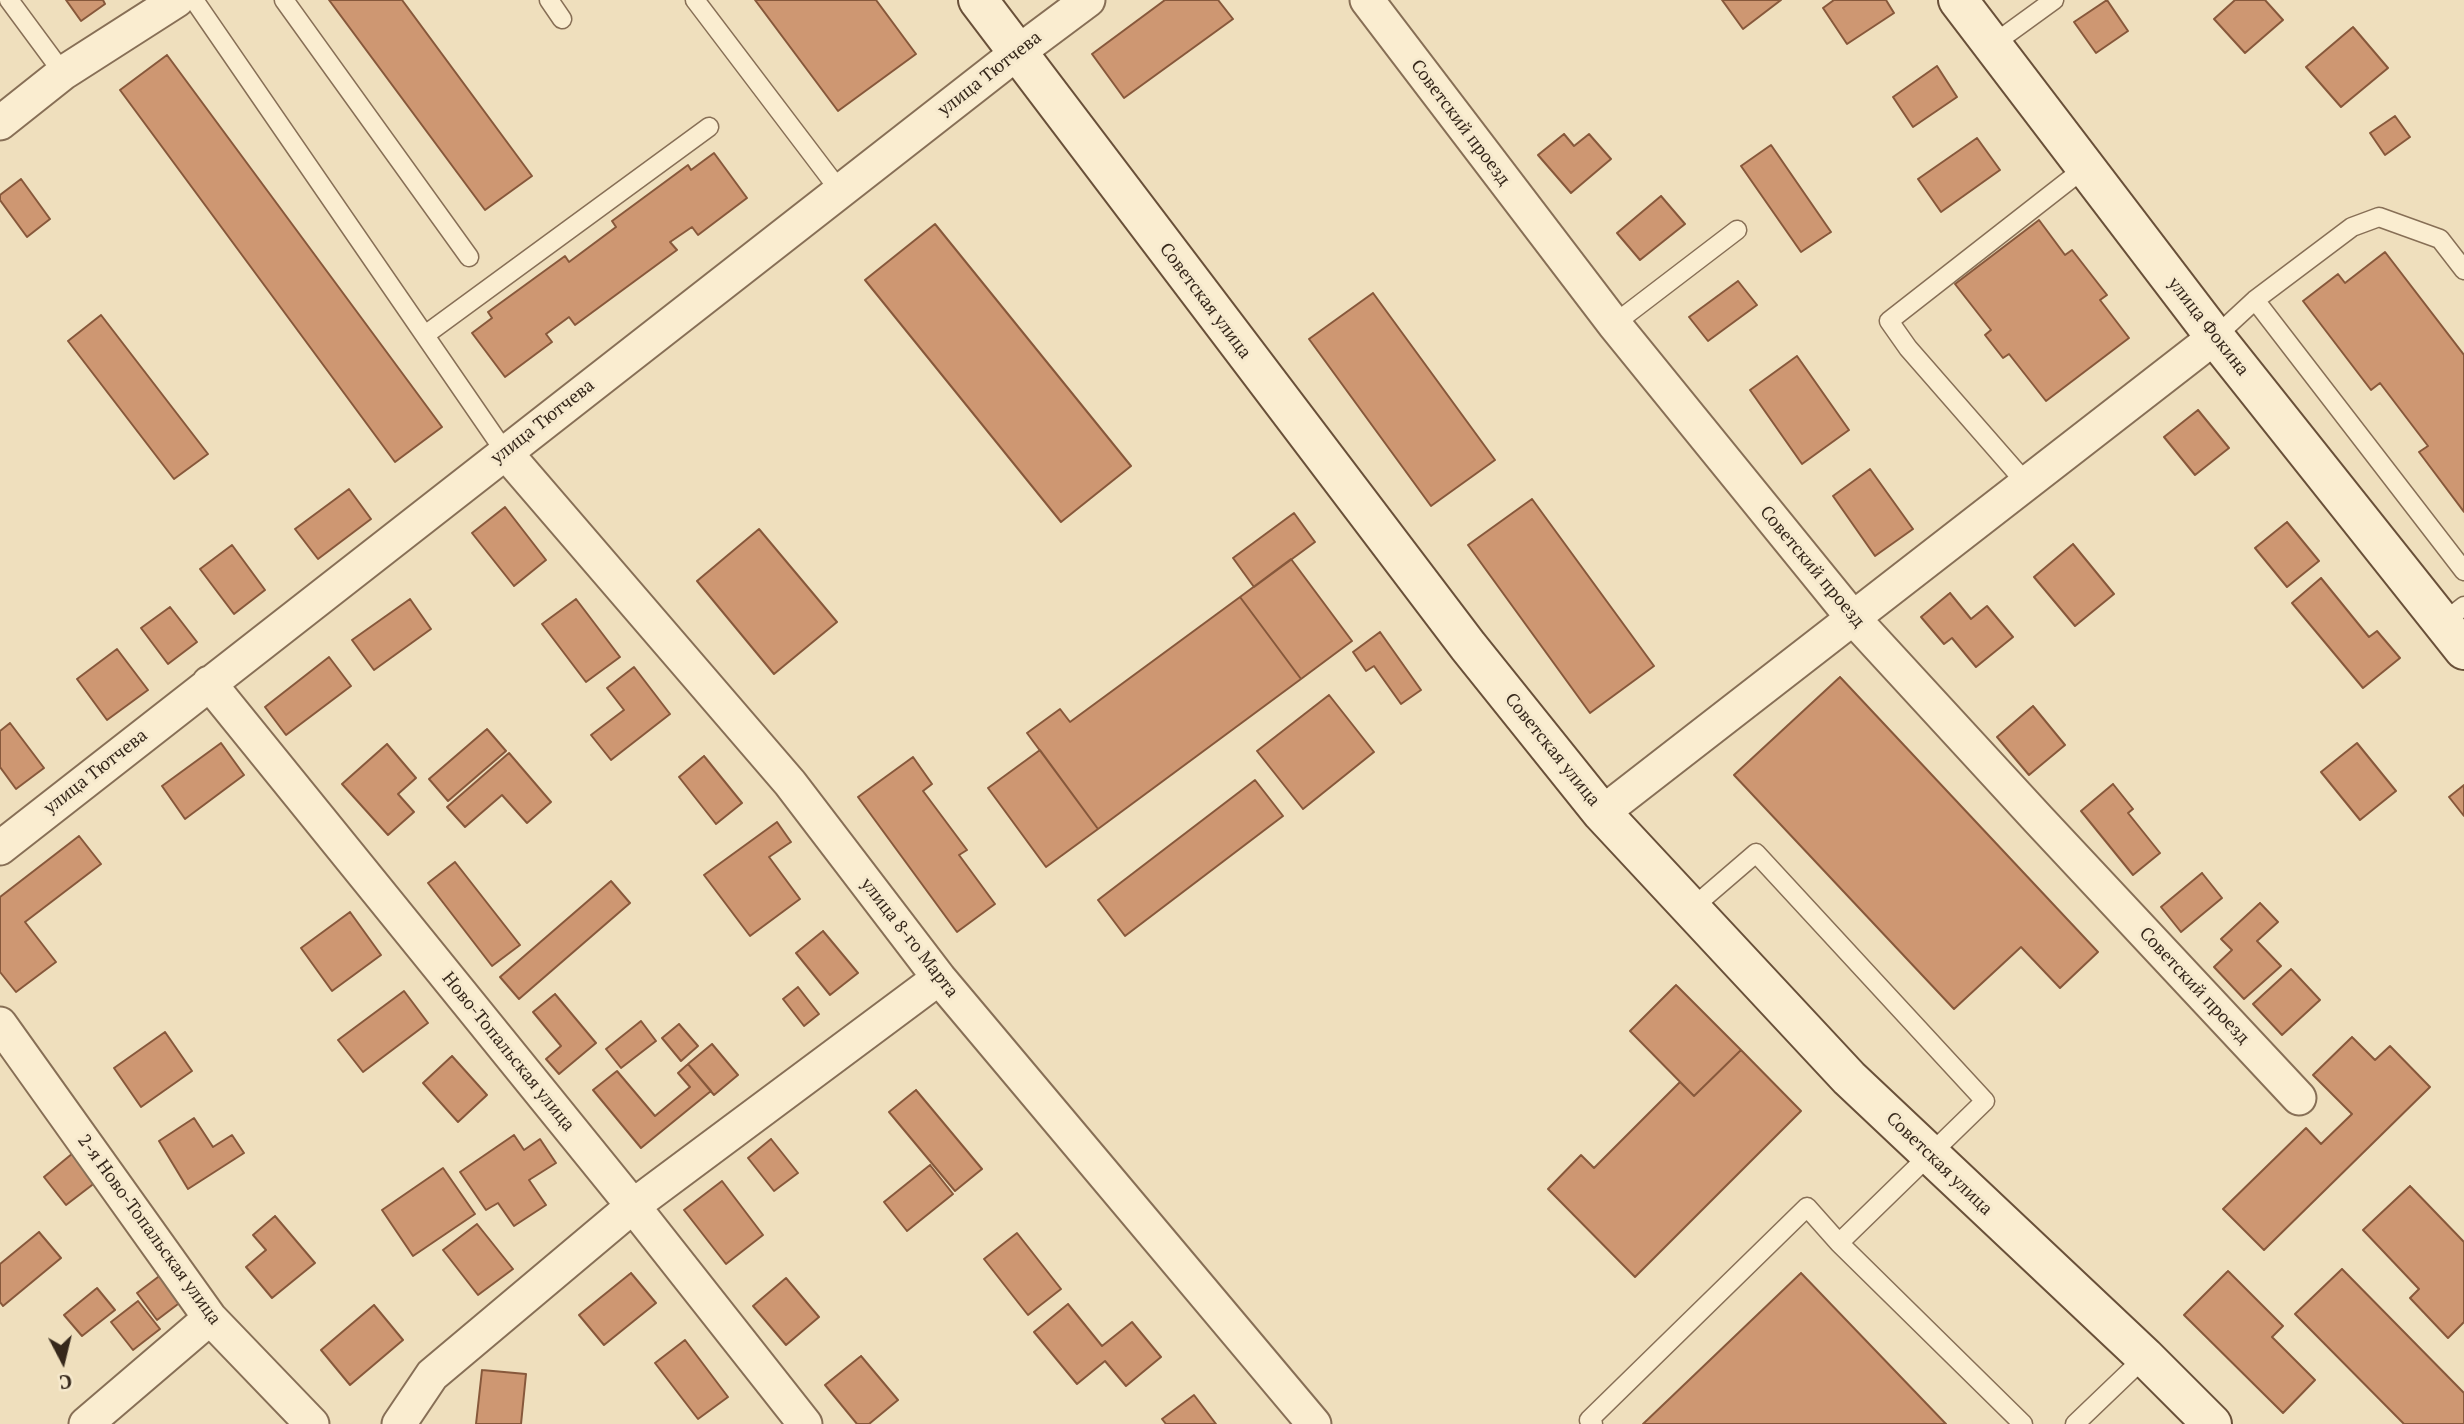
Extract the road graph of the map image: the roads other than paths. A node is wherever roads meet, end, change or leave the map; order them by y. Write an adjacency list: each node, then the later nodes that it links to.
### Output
1 (9, 0): 15 (lane)
2 (177, 0): 15 (street)
3 (194, 0): 25 (lane)
4 (284, 0): 21 (lane)
5 (549, 0): 12 (lane)
6 (695, 0): 19 (lane)
7 (978, 0): 14 (main road, Советская улица)
8 (1088, 0): 14 (street, улица Тютчева)
9 (1367, 0): 24 (street, Советский проезд)
10 (1958, 0): 13 (main road, улица Фокина)
11 (2054, 0): 13 (lane)
12 (562, 19)
13 (1992, 45): 18 (main road, улица Фокина)
14 (1017, 53): 19 (street, улица Тютчева); 33 (main road, Советская улица)
15 (63, 73): 16 (street)
16 (0, 123)
17 (709, 127): 25 (lane)
18 (2086, 167): 26 (main road, улица Фокина); 28 (lane)
19 (840, 191): 27 (street, улица Тютчева)
20 (1737, 230): 24 (lane)
21 (468, 257)
22 (2464, 270): 23 (lane)
23 (2255, 300): 26 (lane); 29 (lane)
24 (1614, 324): 30 (street, Советский проезд)
25 (425, 335): 27 (lane)
26 (2215, 337): 28 (street); 31 (main road, улица Фокина)
27 (505, 452): 32 (street, улица Тютчева); 36 (street, улица 8-го Марта)
28 (2026, 483): 30 (street)
29 (2464, 571)
30 (1853, 618): 33 (street); 38 (street, Советский проезд)
31 (2456, 627)
32 (209, 683): 34 (street, улица Тютчева); 40 (street, Ново-Топальская улица)
33 (1602, 813): 35 (main road, Советская улица)
34 (0, 848)
35 (1692, 908): 39 (main road, Советская улица); 39 (lane)
36 (939, 978): 40 (street); 48 (street, улица 8-го Марта)
37 (0, 1024): 42 (street, 2-я Ново-Топальская улица)
38 (2299, 1098)
39 (1928, 1154): 41 (lane); 43 (main road, Советская улица)
40 (633, 1206): 46 (street); 47 (street, Ново-Топальская улица)
41 (1839, 1243): 49 (lane); 50 (lane)
42 (210, 1318): 44 (street); 45 (street, 2-я Ново-Топальская улица)
43 (2145, 1357): 51 (lane); 52 (main road, Советская улица)
44 (86, 1424)
45 (312, 1424)
46 (398, 1424)
47 (805, 1424)
48 (1314, 1424)
49 (1592, 1424)
50 (2023, 1424)
51 (2076, 1424)
52 (2211, 1424)

